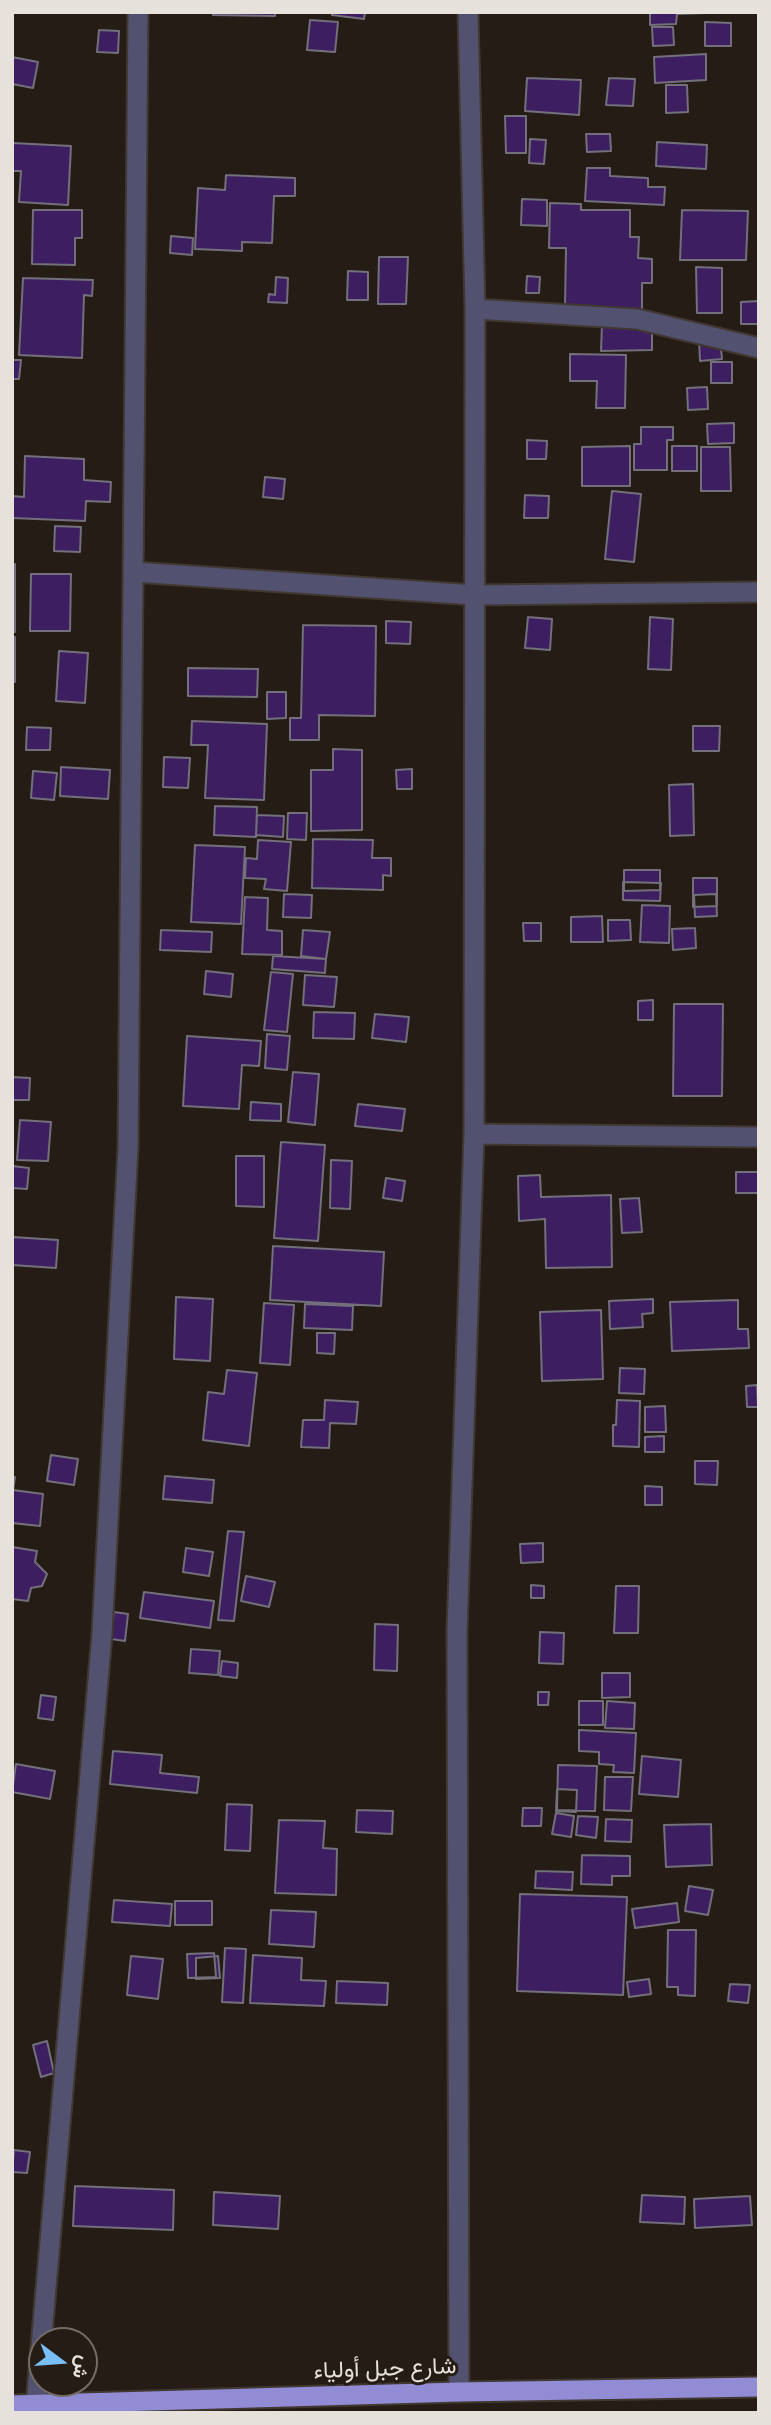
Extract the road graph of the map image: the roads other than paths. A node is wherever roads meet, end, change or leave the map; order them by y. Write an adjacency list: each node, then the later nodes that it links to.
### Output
1 (138, 12): 5 (street)
2 (468, 12): 3 (street)
3 (475, 309): 4 (street); 7 (street)
4 (759, 348)
5 (134, 572): 7 (street); 13 (street)
6 (759, 592): 7 (street)
7 (475, 595): 8 (street)
8 (474, 1133): 9 (street); 11 (street)
9 (759, 1137)
10 (759, 2387): 11 (highway, شارع جبل أولياء)
11 (459, 2392): 13 (highway, شارع جبل أولياء)
12 (12, 2405): 13 (highway, شارع جبل أولياء)
13 (36, 2406)

